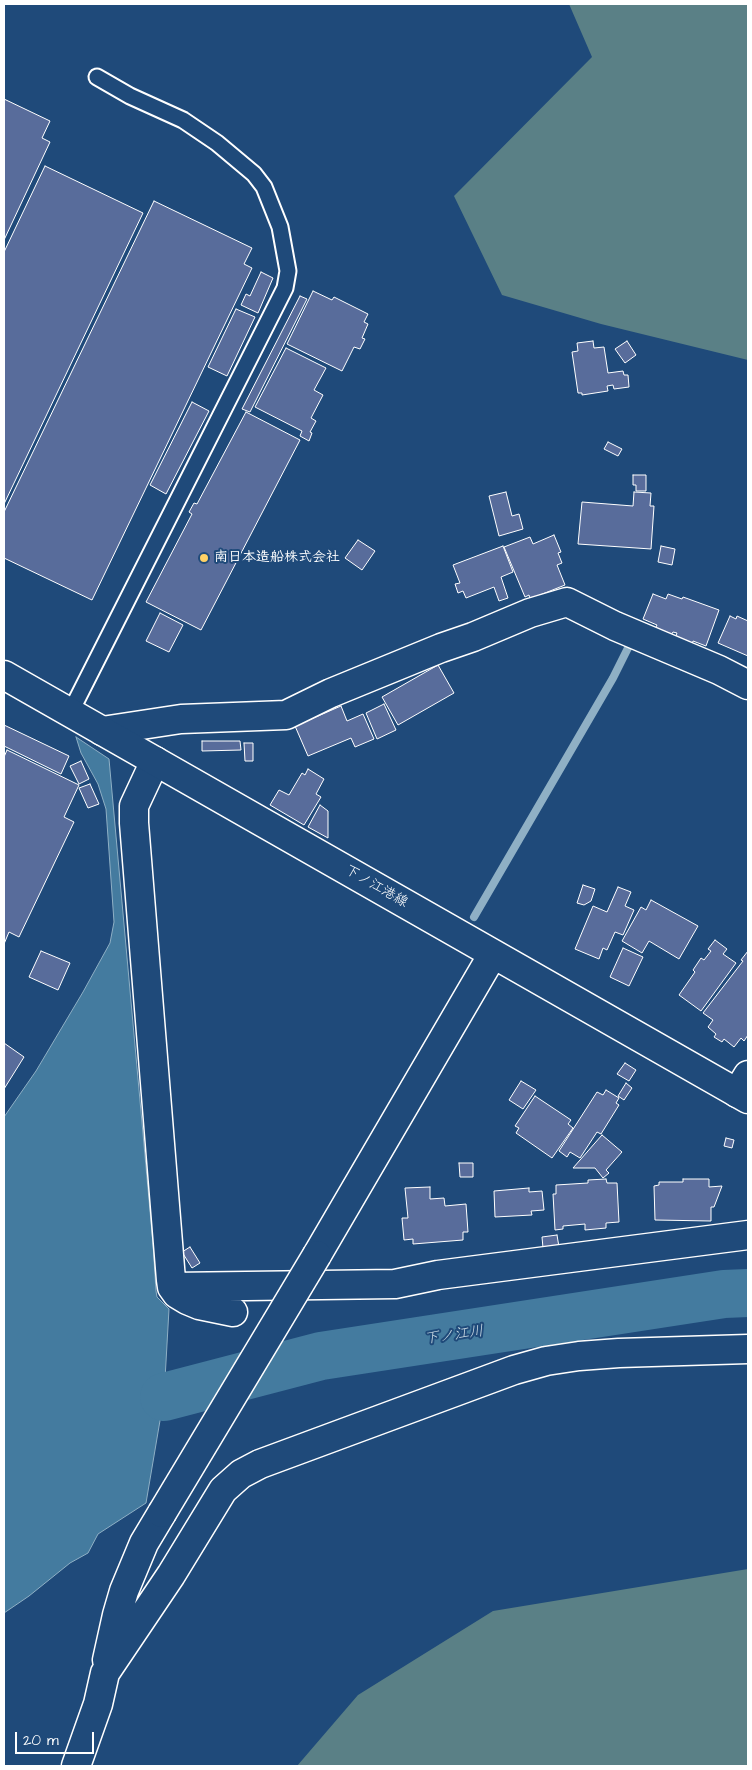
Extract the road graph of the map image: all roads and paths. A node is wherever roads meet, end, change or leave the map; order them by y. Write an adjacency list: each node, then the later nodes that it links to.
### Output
1 (97, 77): 4 (lane)
2 (4, 675): 4 (street, 下ノ江港線)
3 (748, 685): 5 (street)
4 (70, 713): 5 (street, 下ノ江港線)
5 (102, 731): 6 (street, 下ノ江港線)
6 (155, 761): 7 (street, 下ノ江港線); 10 (street)
7 (493, 954): 8 (street, 下ノ江港線); 13 (street, bridge)
8 (745, 1089)
9 (748, 1235): 10 (street)
10 (172, 1287): 11 (street)
11 (233, 1312)
12 (748, 1349): 13 (street)
13 (105, 1673): 14 (street)
14 (76, 1766)

